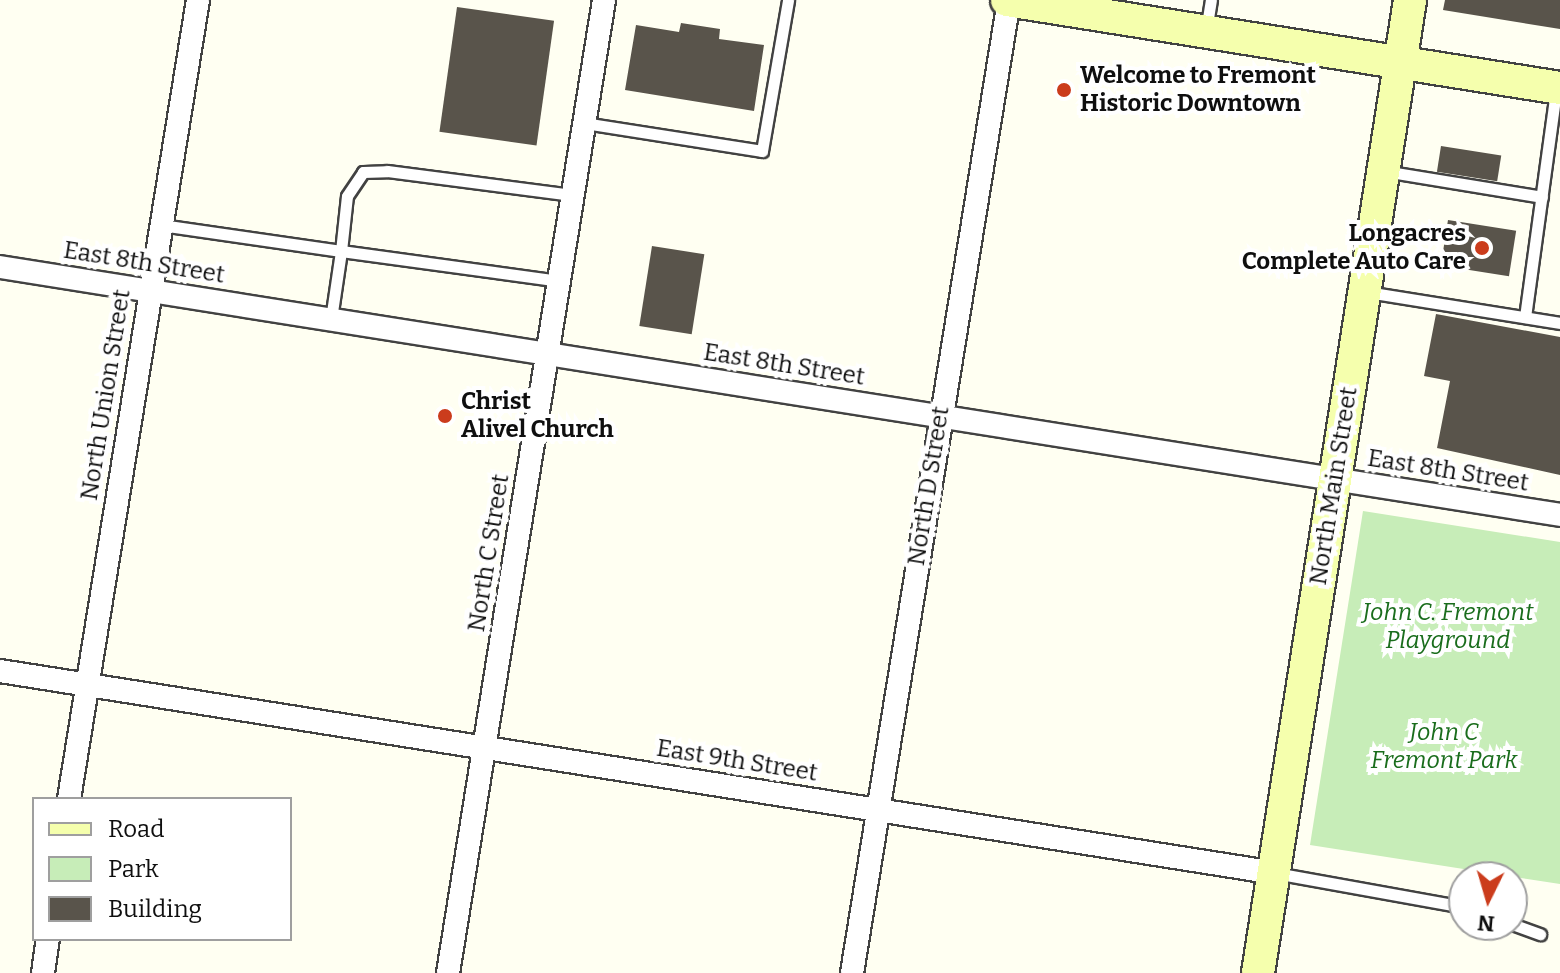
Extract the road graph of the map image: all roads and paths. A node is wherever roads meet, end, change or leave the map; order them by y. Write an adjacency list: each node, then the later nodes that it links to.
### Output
1 (198, 0): 14 (street, North Union Street)
2 (604, 0): 10 (street, North C Street)
3 (788, 0): 10 (lane)
4 (1009, 0): 7 (street); 24 (street, North D Street)
5 (1211, 0): 7 (lane)
6 (1410, 0): 8 (street, North Main Street)
7 (1206, 32): 8 (street)
8 (1400, 63): 9 (street); 11 (street, North Main Street)
9 (1558, 88): 13 (lane)
10 (584, 123): 12 (street, North C Street)
11 (1383, 170): 13 (lane); 19 (street, North Main Street)
12 (572, 195): 15 (lane); 17 (street, North C Street)
13 (1542, 197): 20 (lane)
14 (160, 225): 15 (lane); 18 (street, North Union Street)
15 (341, 251): 17 (lane); 21 (lane)
16 (0, 267): 18 (street, East 8th Street)
17 (559, 281): 23 (street, North C Street)
18 (149, 290): 21 (street, East 8th Street); 28 (street, North Union Street)
19 (1364, 292): 20 (lane); 25 (street, North Main Street)
20 (1525, 317): 22 (lane)
21 (331, 319): 23 (street, East 8th Street)
22 (1560, 323)
23 (547, 354): 24 (street, East 8th Street); 29 (street, North C Street)
24 (940, 416): 25 (street, East 8th Street); 31 (street, North D Street)
25 (1335, 479): 26 (street, East 8th Street); 32 (street, North Main Street)
26 (1560, 515)
27 (0, 671): 28 (street, East 9th Street)
28 (86, 685): 29 (street, East 9th Street); 30 (street, North Union Street)
29 (484, 747): 31 (street, East 9th Street); 38 (street, North C Street)
30 (69, 797)
31 (877, 810): 32 (street, East 9th Street); 39 (street, North D Street)
32 (1275, 873): 33 (lane, East 9th Street); 40 (street, North Main Street)
33 (1448, 904)
34 (1528, 930): 35 (lane)
35 (1540, 934)
36 (48, 941): 37 (street)
37 (43, 973)
38 (448, 973)
39 (852, 973)
40 (1258, 973)

